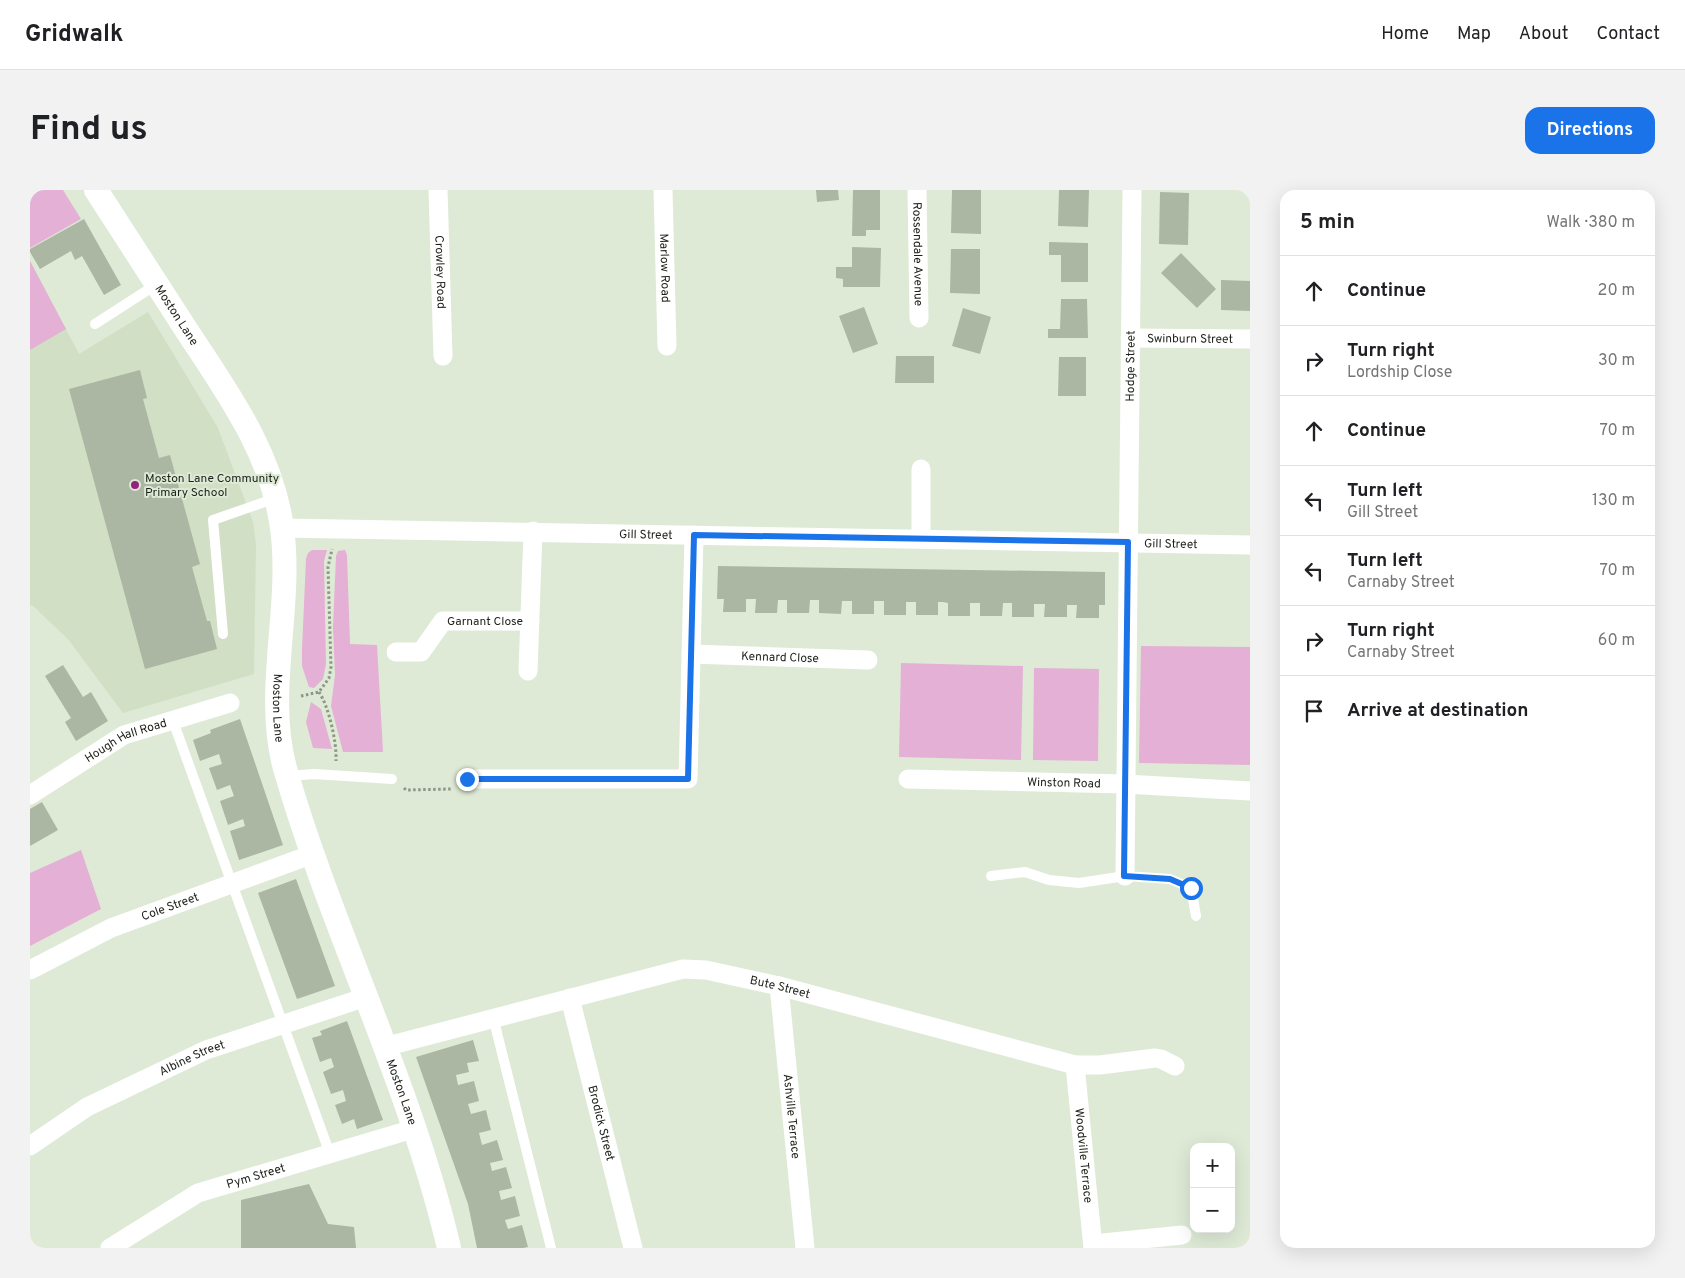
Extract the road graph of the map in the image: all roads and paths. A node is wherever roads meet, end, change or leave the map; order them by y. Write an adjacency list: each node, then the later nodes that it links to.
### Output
1 (96, 190): 6 (street, Moston Lane)
2 (438, 190): 12 (street, Crowley Road)
3 (663, 190): 11 (street, Marlow Road)
4 (917, 190): 7 (street, Rossendale Avenue)
5 (1132, 190): 9 (street, Hodge Street)
6 (157, 284): 8 (lane); 14 (street, Moston Lane)
7 (919, 318)
8 (95, 324)
9 (1130, 338): 10 (street, Swinburn Street); 20 (street, Hodge Street)
10 (1250, 339)
11 (667, 346)
12 (443, 356)
13 (921, 469): 19 (street)
14 (276, 498): 15 (street, Moston Lane); 23 (lane)
15 (282, 528): 16 (street, Gill Street); 32 (street, Moston Lane)
16 (333, 528): 17 (street, Gill Street); 28 (path)
17 (533, 531): 18 (street, Gill Street); 22 (street)
18 (694, 535): 19 (street, Gill Street); 25 (street)
19 (921, 538): 20 (street, Gill Street)
20 (1128, 542): 21 (street, Gill Street); 37 (street, Hodge Street)
21 (1250, 545)
22 (530, 621): 24 (street, Garnant Close); 27 (street)
23 (224, 634)
24 (396, 652)
25 (691, 654): 26 (street, Kennard Close); 35 (street)
26 (868, 660)
27 (528, 671)
28 (319, 692): 29 (path); 33 (path)
29 (297, 696)
30 (230, 703): 31 (street, Hough Hall Road)
31 (173, 721): 39 (street, Hough Hall Road); 43 (lane)
32 (287, 776): 33 (lane); 40 (street, Moston Lane)
33 (336, 776): 34 (lane)
34 (392, 778): 35 (path)
35 (467, 779)
36 (908, 779): 37 (street, Winston Road)
37 (1125, 784): 38 (street, Winston Road); 42 (street, Hodge Street)
38 (1250, 791)
39 (30, 795)
40 (314, 854): 43 (street, Cole Street); 47 (street, Moston Lane)
41 (991, 876): 42 (lane)
42 (1124, 876): 44 (lane)
43 (232, 883): 45 (street, Cole Street); 50 (lane)
44 (1196, 916)
45 (30, 970)
46 (779, 986): 48 (street, Bute Street); 52 (street, Bute Street); 63 (street, Ashville Terrace)
47 (366, 997): 50 (street, Albine Street); 51 (street, Moston Lane)
48 (570, 998): 49 (street, Bute Street); 62 (street, Brodick Street)
49 (494, 1017): 51 (street, Bute Street); 61 (lane)
50 (283, 1025): 55 (street, Albine Street); 56 (lane)
51 (384, 1047): 54 (street, Moston Lane)
52 (1075, 1065): 53 (street, Bute Street); 58 (street, Woodville Terrace)
53 (1175, 1066)
54 (413, 1129): 56 (street, Pym Street); 60 (street, Moston Lane)
55 (30, 1146)
56 (330, 1154): 59 (street, Pym Street)
57 (1182, 1236): 58 (street)
58 (1093, 1246)
59 (115, 1247)
60 (449, 1248)
61 (551, 1248)
62 (633, 1248)
63 (805, 1248)

